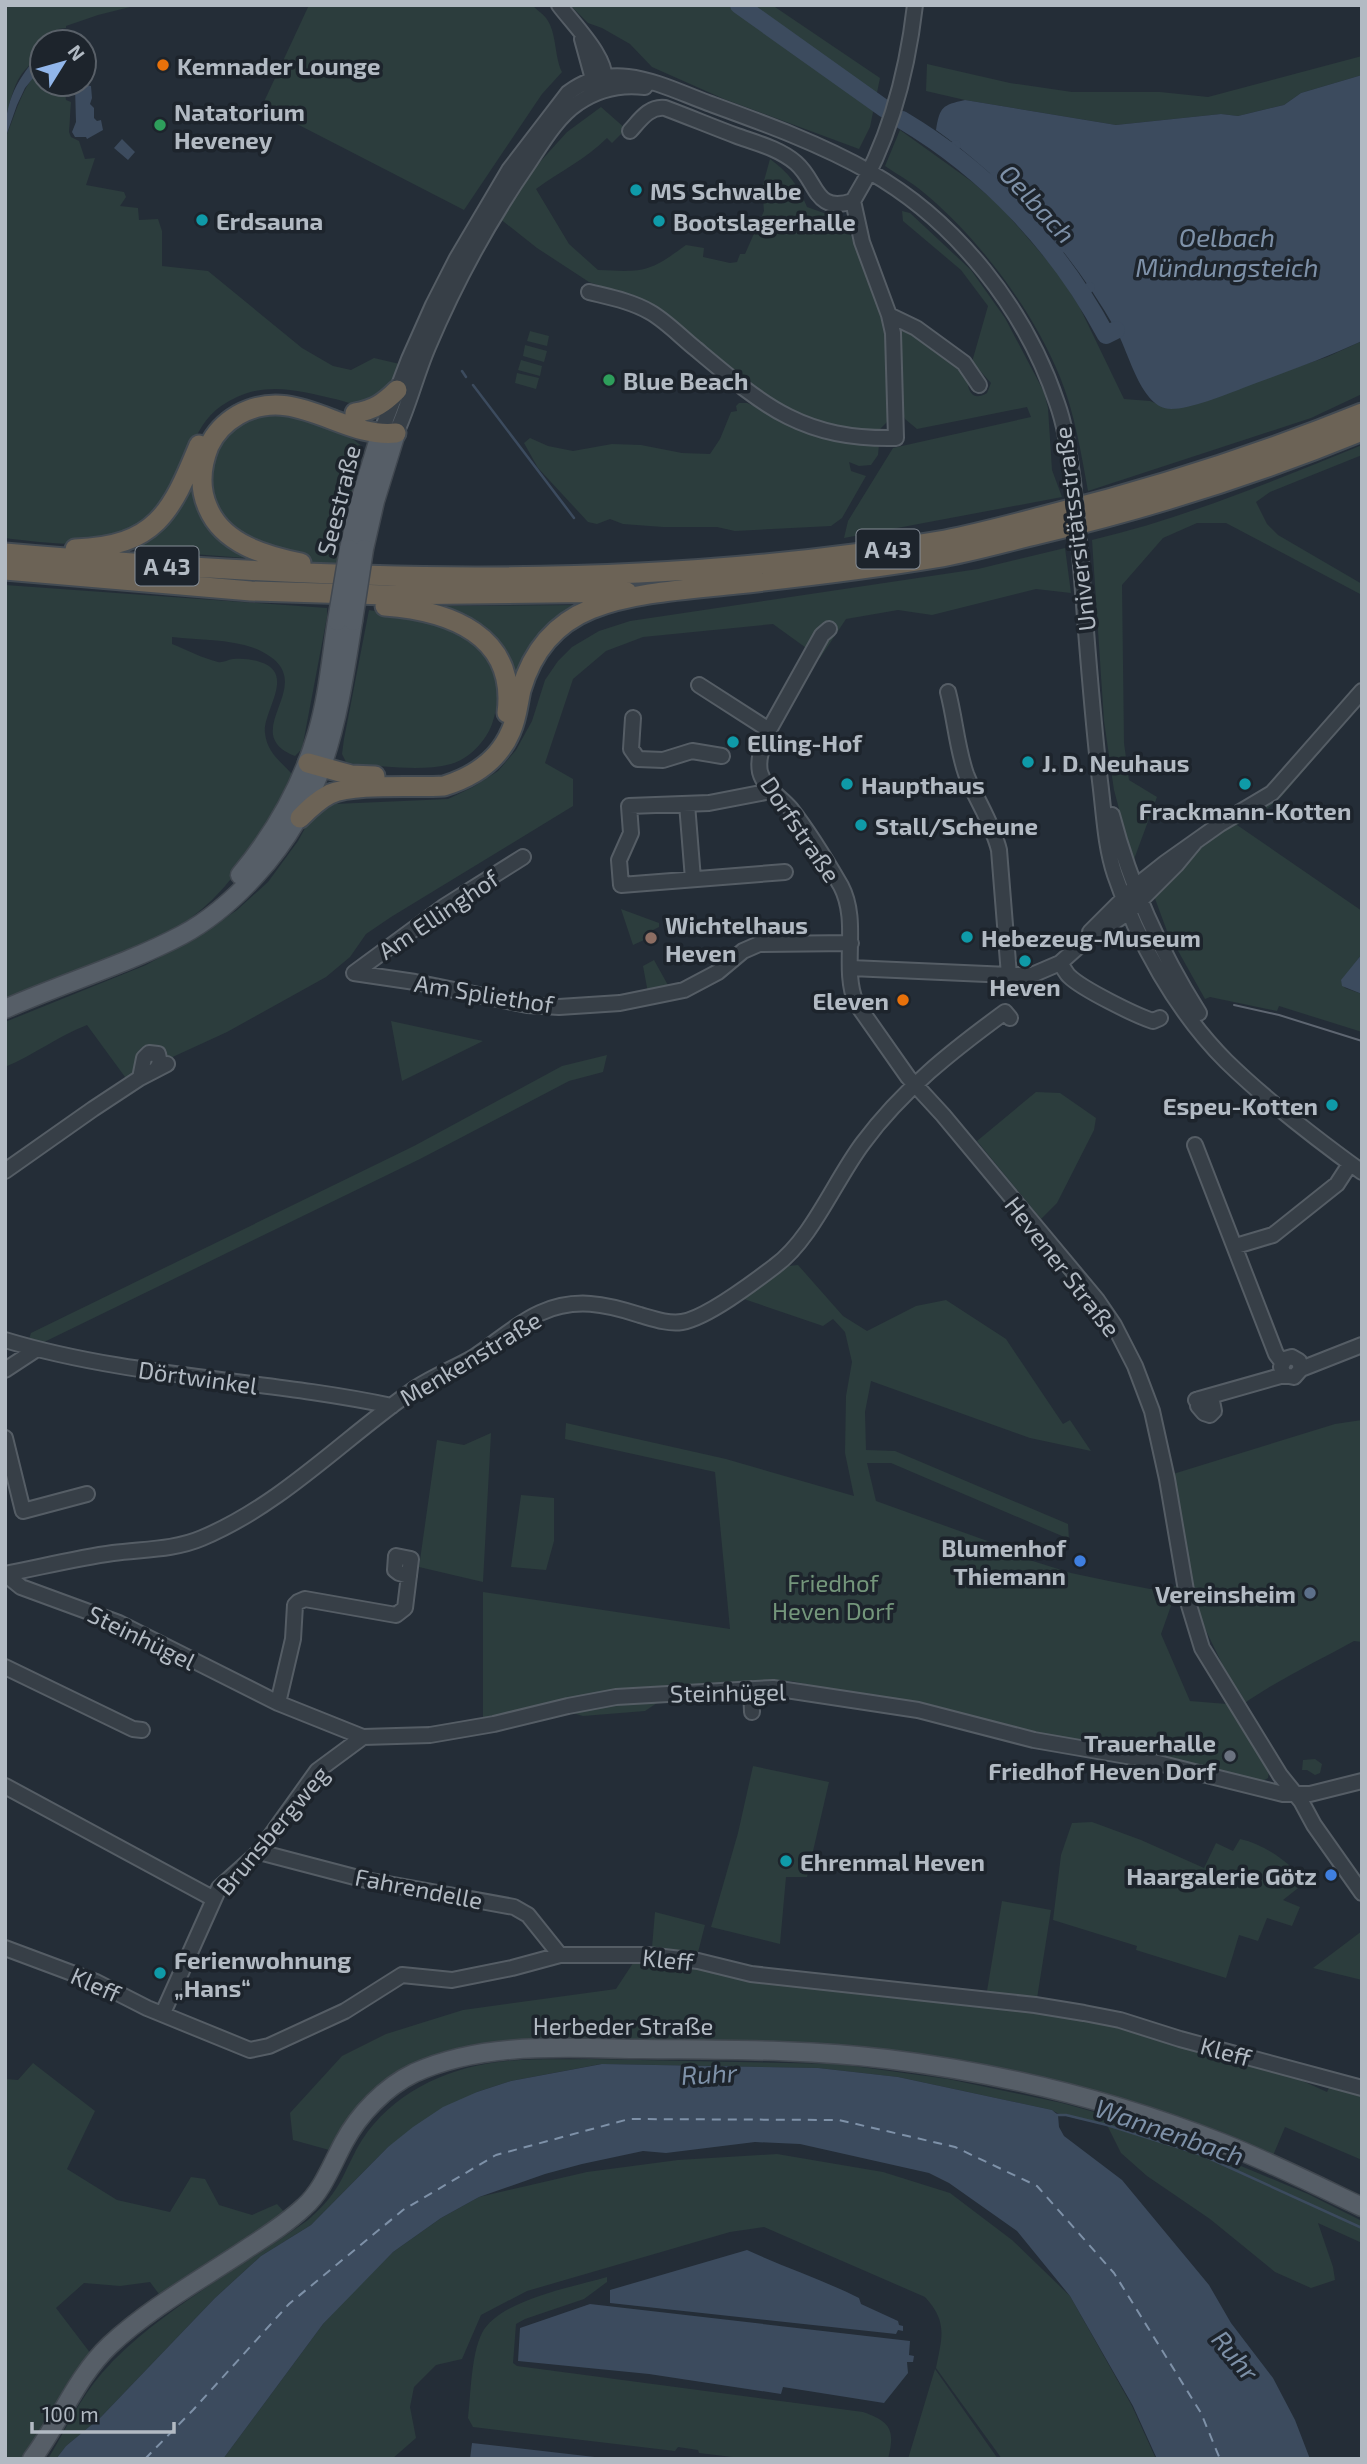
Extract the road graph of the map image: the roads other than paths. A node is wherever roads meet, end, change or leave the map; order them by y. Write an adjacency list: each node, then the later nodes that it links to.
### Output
1 (559, 5): 3 (street)
2 (915, 5): 5 (street)
3 (600, 82): 5 (street, Universitätsstraße); 10 (street, Seestraße); 13 (street, Seestraße)
4 (630, 131): 6 (street)
5 (870, 172): 6 (street); 27 (street, Universitätsstraße, bridge)
6 (853, 201): 8 (street)
7 (589, 292): 8 (street)
8 (890, 315): 9 (street)
9 (979, 385)
10 (397, 390): 11 (highway); 13 (street, Seestraße)
11 (355, 413): 13 (highway); 15 (highway)
12 (1362, 413): 18 (highway, A 43)
13 (387, 430): 18 (highway); 29 (main road, Seestraße, bridge)
14 (1362, 431): 20 (highway, A 43)
15 (5, 545)
16 (5, 553): 18 (highway, A 43)
17 (5, 570): 19 (highway, A 43)
18 (422, 577)
19 (251, 591): 20 (highway, A 43); 29 (highway)
20 (670, 591): 30 (highway)
21 (829, 629): 26 (street, Dorfstraße)
22 (699, 685): 26 (street)
23 (1362, 691): 37 (street)
24 (948, 692): 44 (street)
25 (633, 718): 28 (street)
26 (769, 730): 31 (street, Dorfstraße)
27 (1097, 752): 37 (street, Universitätsstraße); 38 (street, Universitätsstraße)
28 (722, 756)
29 (313, 771): 30 (highway); 33 (main road, Seestraße); 40 (main road, Seestraße)
30 (355, 788): 33 (highway)
31 (771, 791): 32 (street); 39 (street, Dorfstraße)
32 (687, 804): 36 (street); 36 (street)
33 (300, 818): 40 (main road, Seestraße)
34 (523, 857): 43 (street, Am Ellinghof)
35 (785, 872): 36 (street)
36 (693, 879)
37 (1138, 893): 38 (street); 49 (street, Universitätsstraße)
38 (1127, 904): 41 (street); 49 (street, Universitätsstraße)
39 (851, 943): 42 (street, Dorfstraße); 43 (street, Am Spliethof)
40 (154, 948): 45 (main road, Seestraße)
41 (1060, 963): 44 (street); 47 (street)
42 (851, 968): 44 (street); 50 (street, Hevener Straße)
43 (354, 973)
44 (1009, 975)
45 (5, 1009)
46 (1010, 1018): 50 (street, Menkenstraße)
47 (1160, 1018)
48 (162, 1066): 53 (street)
49 (1235, 1068): 52 (street, Universitätsstraße)
50 (915, 1084): 61 (street, Menkenstraße); 72 (street, Hevener Straße)
51 (1195, 1145): 54 (street)
52 (1356, 1168): 54 (street)
53 (5, 1171)
54 (1236, 1246): 58 (street)
55 (5, 1339): 57 (street, Dörtwinkel)
56 (1362, 1345): 58 (street)
57 (37, 1349): 59 (street); 61 (street, Dörtwinkel)
58 (1283, 1369): 60 (street)
59 (5, 1370)
60 (1202, 1398)
61 (392, 1406): 64 (street, Menkenstraße)
62 (5, 1438): 63 (street)
63 (87, 1494)
64 (5, 1574): 68 (street, Steinhügel)
65 (409, 1576): 68 (street)
66 (5, 1667): 70 (street)
67 (751, 1689): 69 (street); 71 (street, Steinhügel); 75 (street, Steinhügel)
68 (278, 1703): 71 (street, Steinhügel)
69 (752, 1712)
70 (142, 1730)
71 (363, 1737): 77 (street, Brunsbergweg)
72 (1277, 1771): 75 (street); 76 (street, Hevener Straße)
73 (1362, 1781): 76 (street, Steinhügel)
74 (5, 1786): 79 (street)
75 (1263, 1789): 76 (street, Steinhügel)
76 (1294, 1794): 78 (street, Hevener Straße)
77 (259, 1852): 79 (street, Brunsbergweg); 81 (street, Fahrendelle)
78 (1362, 1893)
79 (214, 1899): 82 (street, Brunsbergweg)
80 (5, 1948): 82 (street, Kleff)
81 (560, 1955): 82 (street, Kleff); 83 (street, Kleff)
82 (163, 2013)
83 (1362, 2088)
84 (1362, 2207): 85 (main road, Herbeder Straße)
85 (32, 2459)

